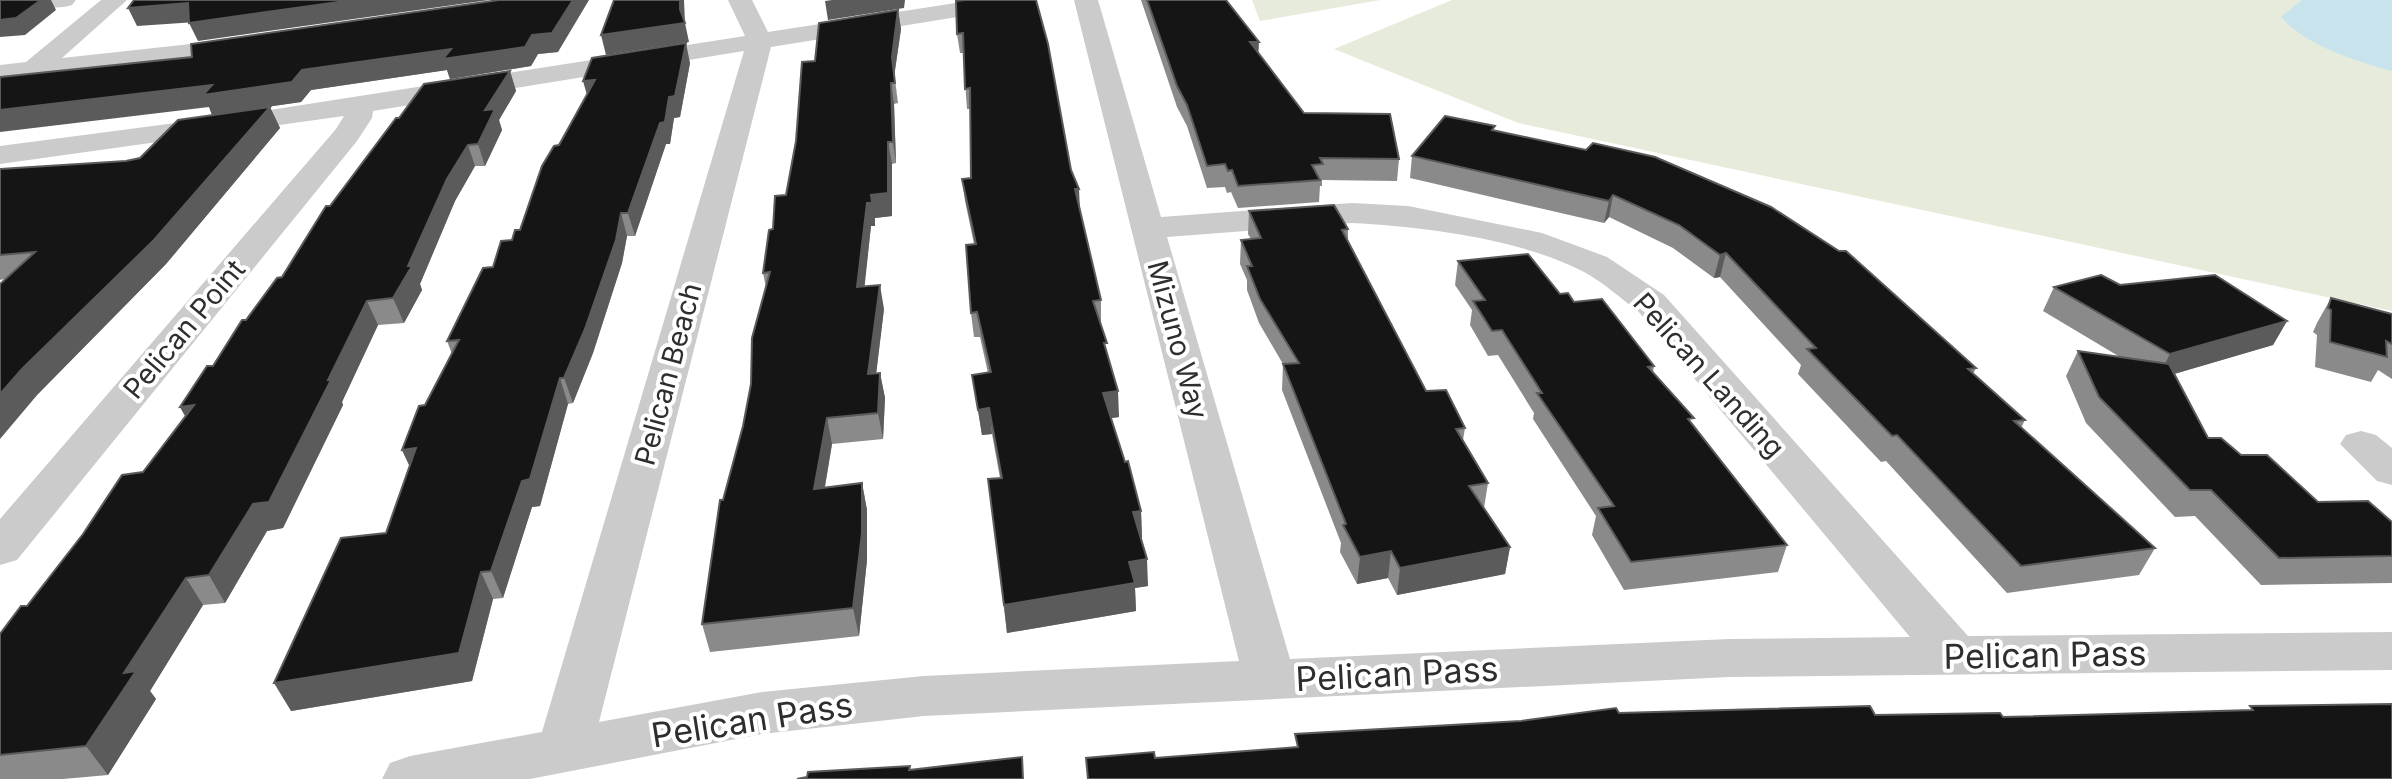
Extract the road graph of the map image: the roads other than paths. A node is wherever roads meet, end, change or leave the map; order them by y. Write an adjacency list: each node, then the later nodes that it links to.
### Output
1 (64, 0): 6 (street)
2 (115, 0): 9 (street)
3 (740, 0): 8 (street)
4 (1020, 0): 8 (street)
5 (1086, 0): 13 (street, Mizuno Way)
6 (0, 4)
7 (278, 41): 9 (street)
8 (760, 41): 11 (street); 18 (street, Pelican Beach)
9 (33, 70): 10 (street)
10 (0, 73)
11 (359, 105): 12 (street); 14 (street, Pelican Point)
12 (0, 155)
13 (1148, 228): 16 (street, Pelican Landing); 17 (street, Mizuno Way)
14 (0, 549)
15 (2392, 651): 16 (street, Pelican Pass)
16 (1955, 656): 17 (street, Pelican Pass)
17 (1270, 680): 18 (street, Pelican Pass)
18 (564, 750): 19 (street, Pelican Pass)
19 (410, 779)

